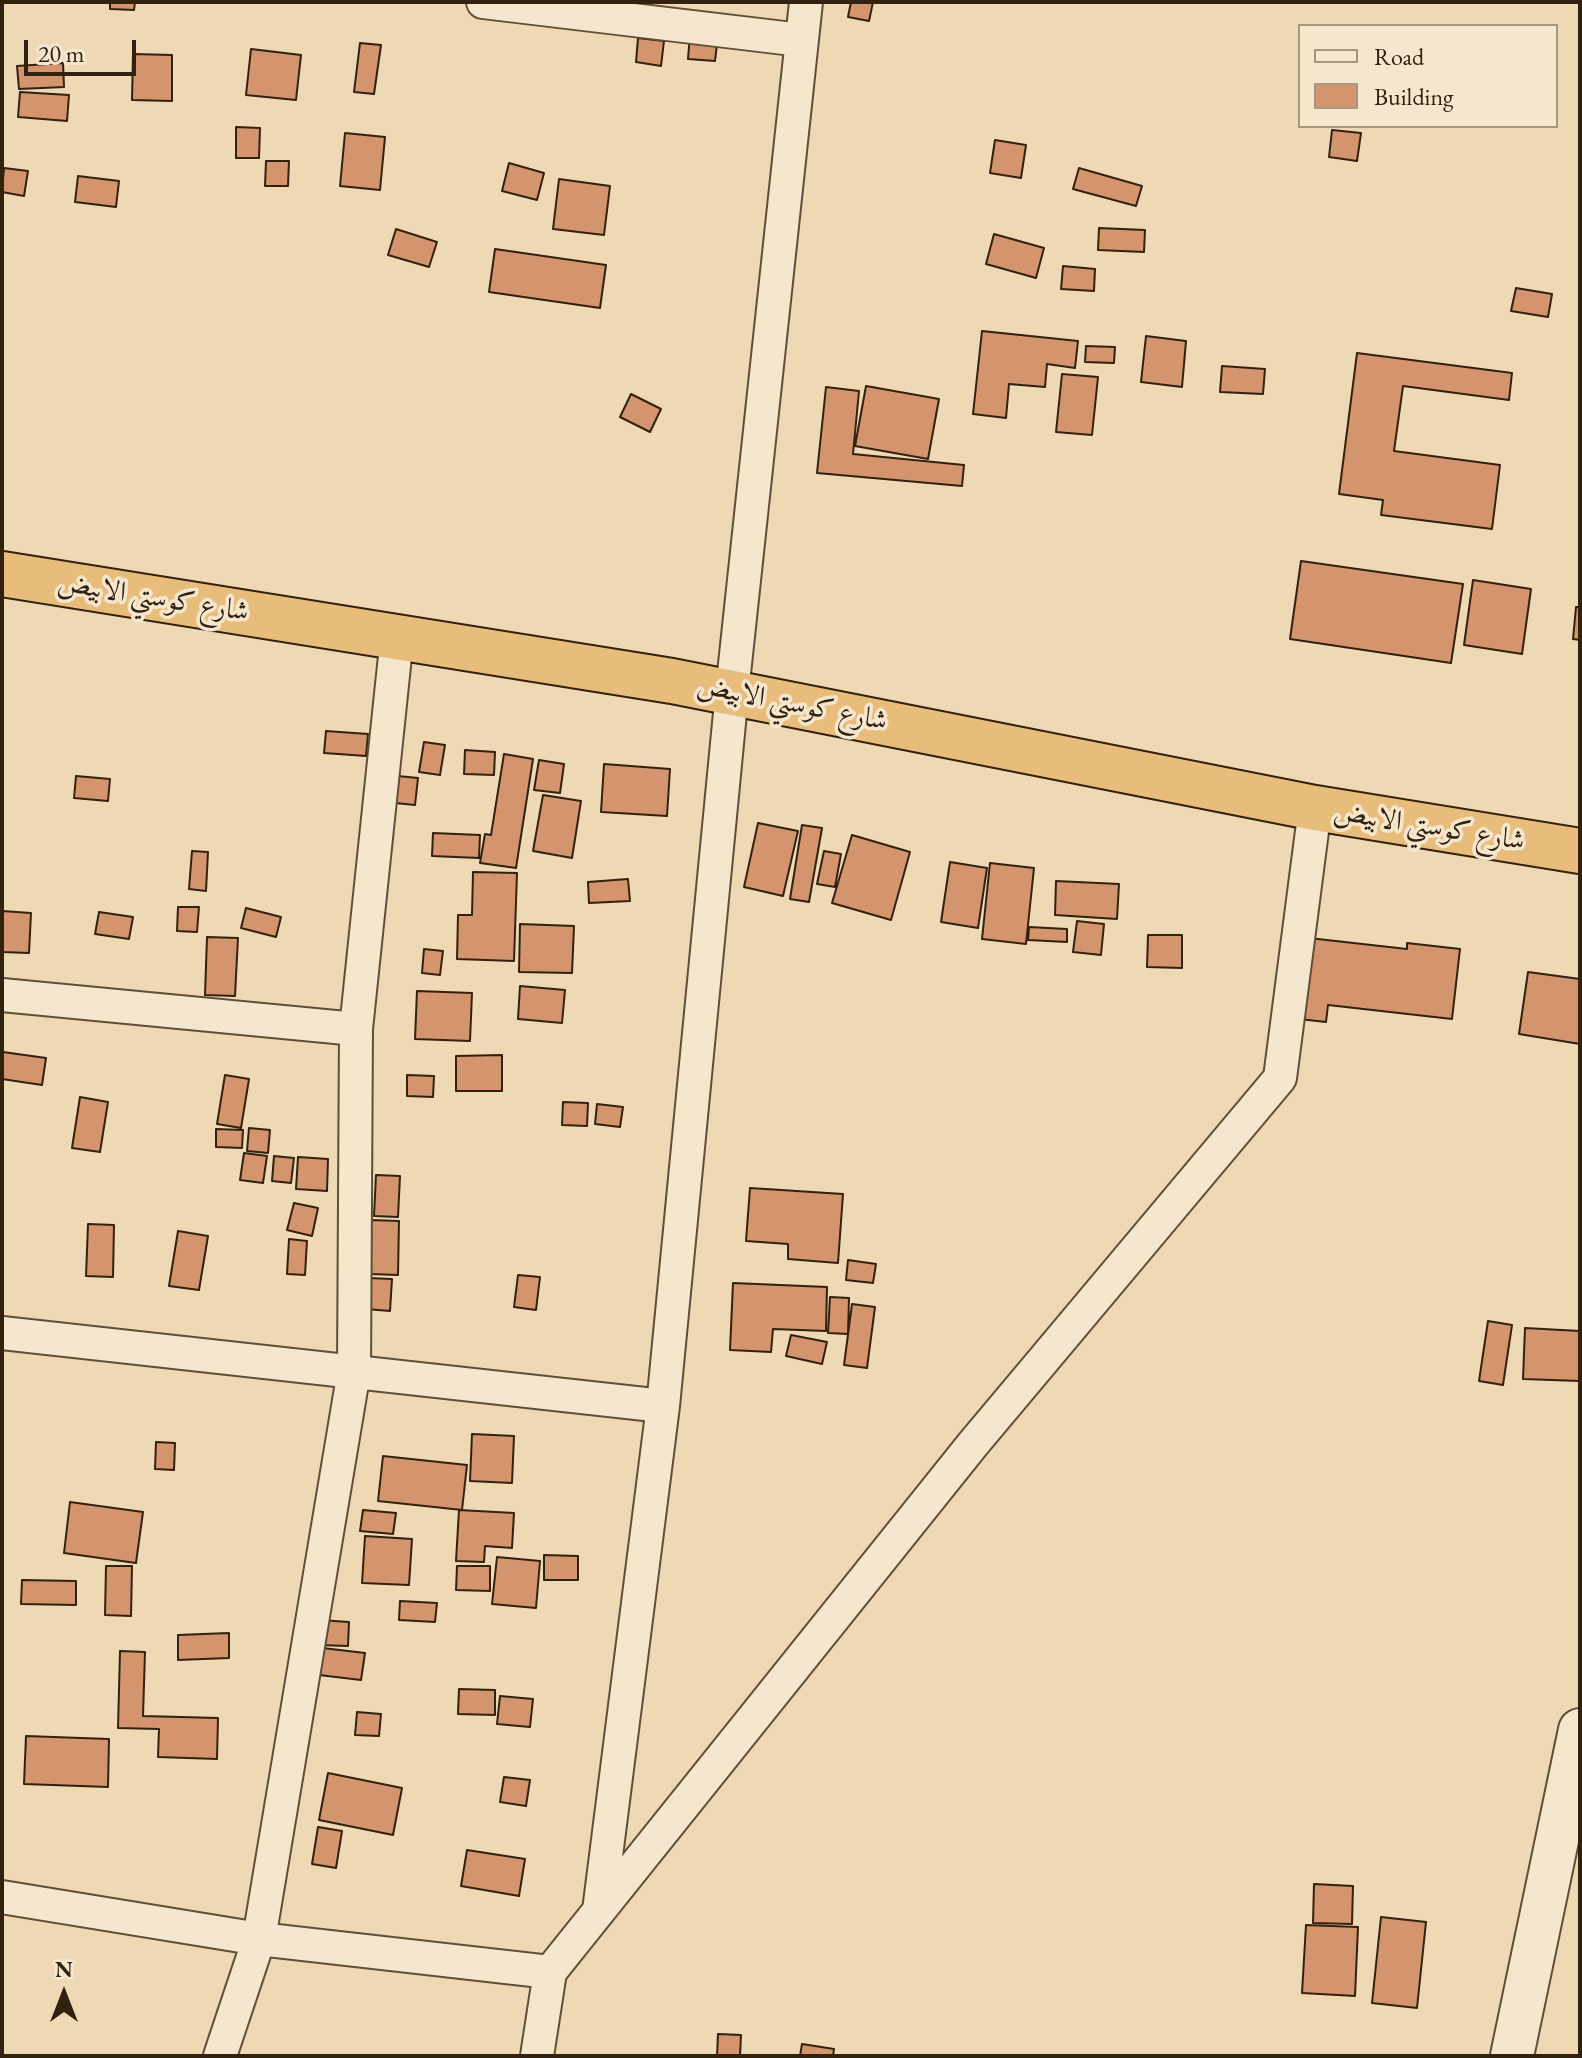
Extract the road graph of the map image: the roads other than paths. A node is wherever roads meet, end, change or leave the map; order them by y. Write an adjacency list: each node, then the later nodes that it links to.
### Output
1 (483, 2): 3 (street)
2 (806, 2): 3 (street)
3 (801, 40): 6 (street)
4 (2, 574): 5 (highway, شارع كوستي الابيض)
5 (397, 637): 6 (highway, شارع كوستي الابيض); 10 (street)
6 (732, 692): 7 (highway, شارع كوستي الابيض); 13 (street)
7 (1315, 808): 8 (highway, شارع كوستي الابيض); 16 (street)
8 (1580, 851)
9 (2, 995): 10 (street)
10 (356, 1029): 12 (street)
11 (2, 1333): 12 (street)
12 (354, 1371): 13 (street); 17 (street)
13 (663, 1406): 16 (street)
14 (1580, 1730): 21 (street)
15 (2, 1897): 17 (street)
16 (599, 1911): 18 (street)
17 (259, 1939): 18 (street); 19 (street)
18 (550, 1972): 20 (street)
19 (220, 2056)
20 (537, 2056)
21 (1512, 2056)

